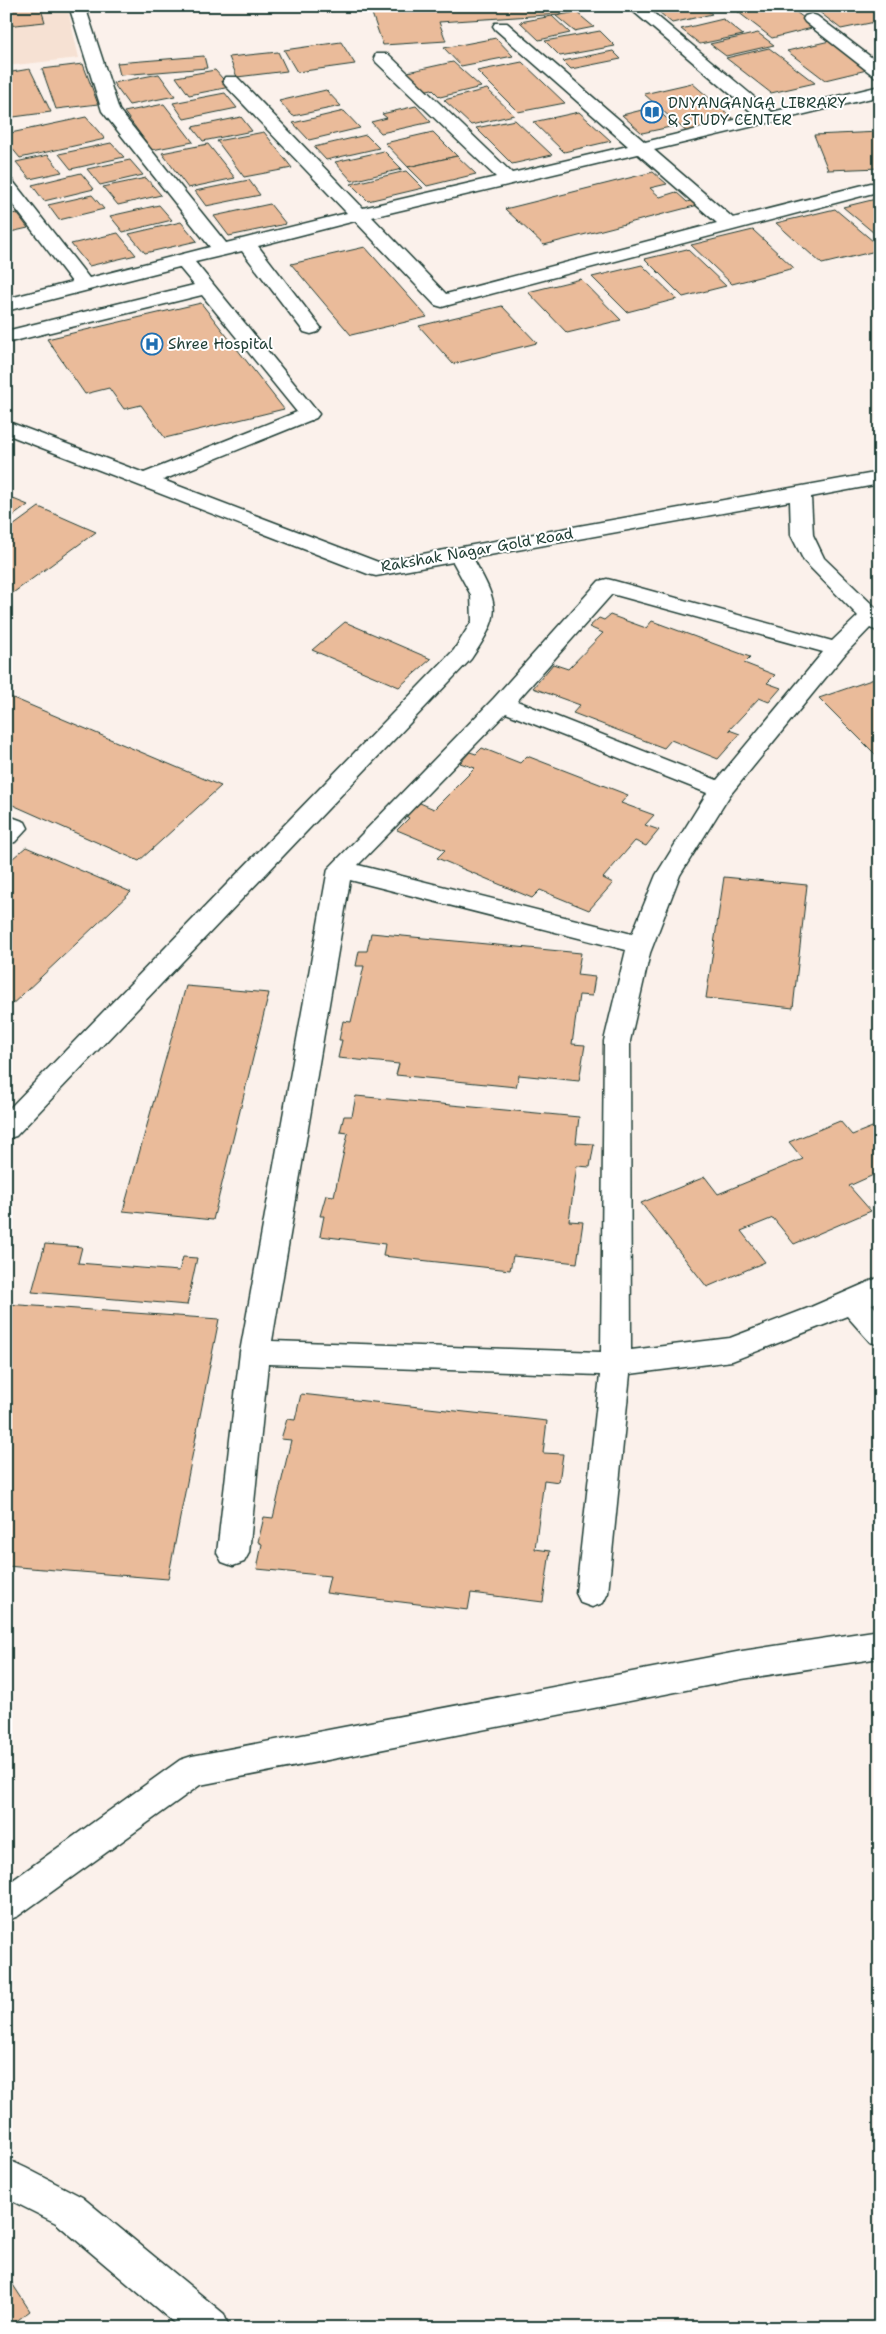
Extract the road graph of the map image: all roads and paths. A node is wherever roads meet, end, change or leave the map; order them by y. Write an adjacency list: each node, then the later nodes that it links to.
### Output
1 (77, 6): 17 (street)
2 (635, 6): 9 (street)
3 (811, 19): 6 (street)
4 (501, 26): 10 (street)
5 (382, 58): 11 (street)
6 (880, 72)
7 (231, 81): 14 (street)
8 (880, 91): 9 (street)
9 (768, 118): 10 (street)
10 (643, 149): 11 (street); 15 (street)
11 (509, 180): 14 (street)
12 (6, 184): 19 (street)
13 (871, 188): 15 (street)
14 (359, 215): 15 (street); 16 (street)
15 (730, 225)
16 (247, 245): 17 (street); 22 (street)
17 (222, 251): 18 (street)
18 (184, 261): 19 (street); 20 (street)
19 (85, 286): 21 (street)
20 (206, 288): 23 (street); 26 (street)
21 (6, 305)
22 (311, 328)
23 (6, 337)
24 (6, 427): 26 (street, Rakshak Nagar Gold Road)
25 (880, 478): 27 (street, Rakshak Nagar Gold Road)
26 (144, 480): 28 (street, Rakshak Nagar Gold Road)
27 (800, 493): 28 (street, Rakshak Nagar Gold Road); 29 (street)
28 (460, 554): 37 (street)
29 (875, 621): 30 (street)
30 (836, 649): 31 (street); 32 (street)
31 (502, 703): 32 (street); 35 (street)
32 (721, 790): 36 (street)
33 (6, 823): 34 (street)
34 (6, 836)
35 (340, 869): 36 (street); 41 (street)
36 (641, 945): 42 (street)
37 (6, 1129)
38 (880, 1288): 39 (street)
39 (852, 1301): 40 (street); 42 (street)
40 (880, 1334)
41 (255, 1352): 42 (street); 43 (street)
42 (616, 1364): 44 (street)
43 (233, 1553)
44 (592, 1593)
45 (880, 1644): 46 (street)
46 (6, 1905)
47 (6, 2181): 48 (street)
48 (210, 2328)

